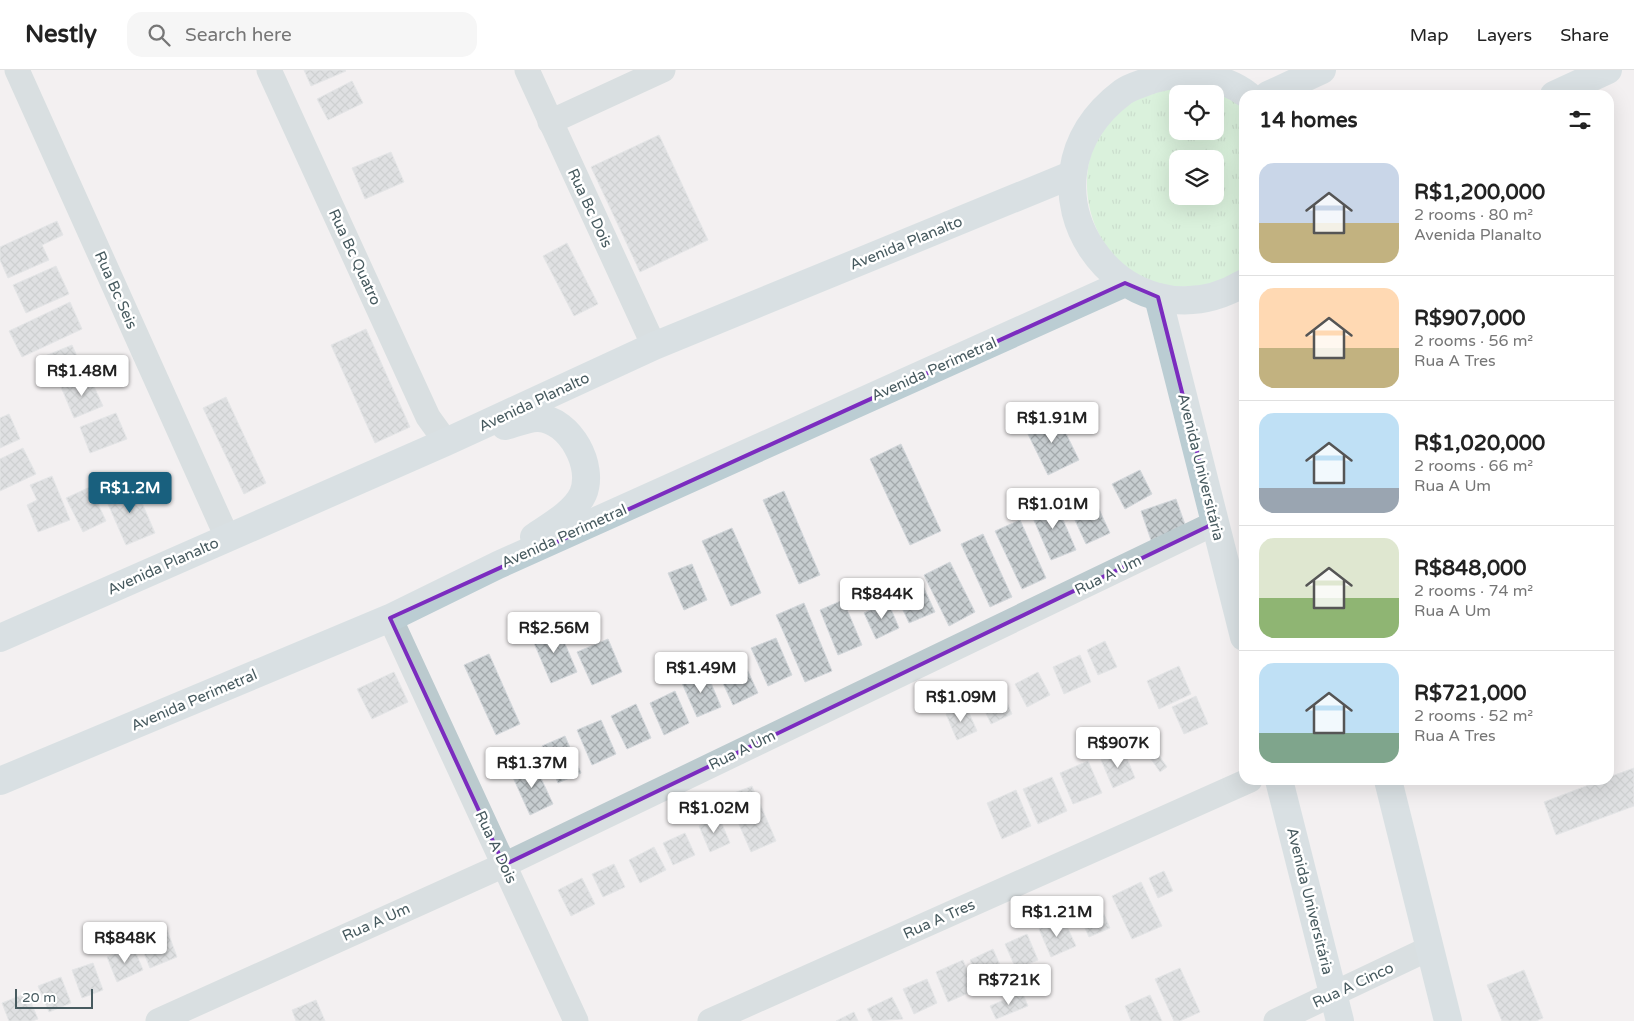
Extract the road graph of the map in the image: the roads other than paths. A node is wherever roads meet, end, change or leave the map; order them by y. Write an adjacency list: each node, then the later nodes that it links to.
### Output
1 (17, 70): 20 (street, Rua Bc Seis)
2 (269, 70): 18 (street, Rua Bc Quatro)
3 (527, 70): 12 (street, Rua Bc Dois)
4 (663, 70): 12 (street)
5 (1322, 70): 10 (main road)
6 (1608, 70): 11 (main road)
7 (1201, 72): 8 (main road); 9 (main road)
8 (1160, 73): 13 (main road)
9 (1242, 90)
10 (1279, 90)
11 (1565, 90)
12 (550, 122): 17 (street, Rua Bc Dois)
13 (1071, 175): 14 (main road); 17 (main road, Avenida Planalto)
14 (1125, 283): 16 (main road); 21 (main road, Avenida Perimetral)
15 (1239, 286): 16 (main road)
16 (1158, 297): 19 (main road, Avenida Universitária)
17 (654, 346): 18 (main road, Avenida Planalto)
18 (446, 442): 20 (main road, Avenida Planalto); 21 (main road)
19 (1215, 523): 22 (main road, Avenida Universitária); 29 (street, Rua A Um)
20 (227, 538): 24 (main road, Avenida Planalto)
21 (498, 565): 23 (main road, Avenida Perimetral)
22 (1239, 617)
23 (390, 618): 25 (main road, Avenida Perimetral); 29 (street, Rua A Dois)
24 (2, 630)
25 (0, 781)
26 (1239, 785): 34 (street, Rua A Tres)
27 (1280, 785): 31 (main road, Avenida Universitária)
28 (1389, 785): 30 (main road)
29 (504, 865): 32 (street, Rua A Um); 33 (street, Rua A Dois)
30 (1430, 948): 31 (street, Rua A Cinco); 36 (main road)
31 (1336, 1008): 35 (street, Rua A Cinco)
32 (158, 1021)
33 (576, 1021)
34 (710, 1021)
35 (1276, 1021)
36 (1448, 1021)

